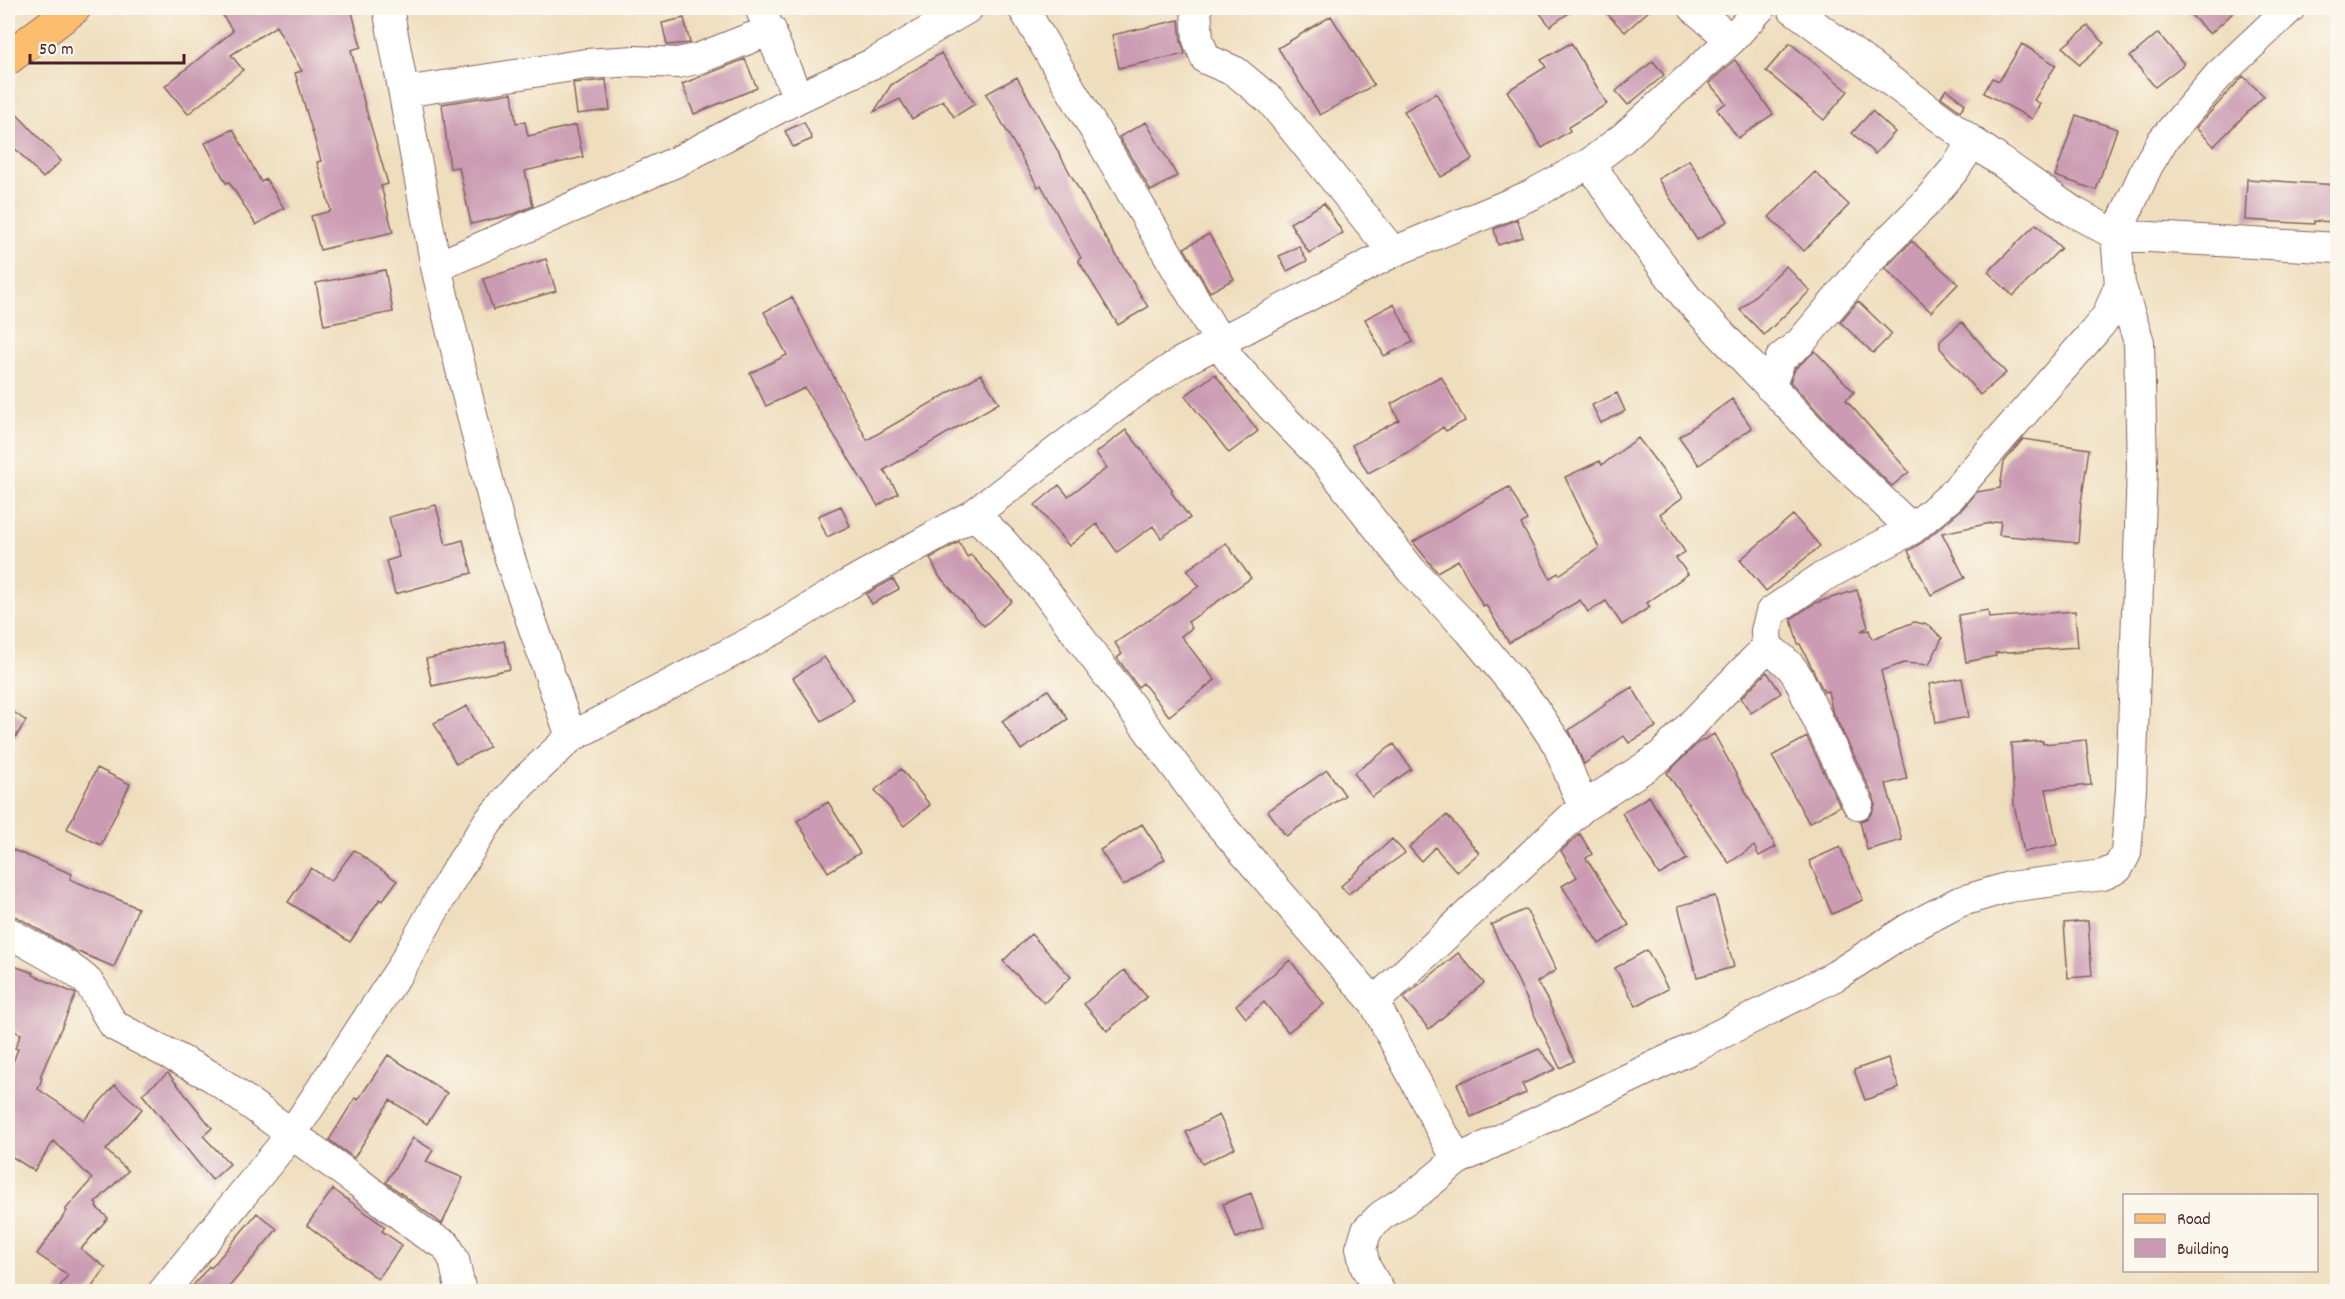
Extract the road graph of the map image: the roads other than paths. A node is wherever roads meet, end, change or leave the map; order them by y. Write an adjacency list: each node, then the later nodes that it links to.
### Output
1 (74, 8): 12 (main road)
2 (388, 8): 13 (street)
3 (968, 8): 14 (street)
4 (1023, 8): 22 (street)
5 (1196, 8): 19 (street)
6 (1694, 8): 11 (street)
7 (1760, 8): 11 (street)
8 (1792, 8): 15 (street)
9 (2290, 8): 17 (street)
10 (765, 19): 13 (street); 14 (street)
11 (1731, 40): 16 (street)
12 (8, 58)
13 (404, 92): 20 (street)
14 (798, 98): 20 (street)
15 (1973, 142): 17 (street); 23 (street)
16 (1590, 163): 19 (street); 23 (street)
17 (2116, 235): 18 (street); 21 (street)
18 (2337, 248)
19 (1393, 252): 22 (street)
20 (436, 267): 27 (street)
21 (2120, 284): 25 (street); 33 (street)
22 (1220, 343): 24 (street); 29 (street)
23 (1770, 387): 25 (street)
24 (974, 514): 27 (street); 31 (street)
25 (1912, 530): 26 (street)
26 (1767, 647): 28 (street); 29 (street)
27 (572, 737): 32 (street)
28 (1858, 804)
29 (1583, 807): 31 (street)
30 (8, 932): 32 (street)
31 (1374, 1002): 33 (street)
32 (291, 1135): 34 (street); 35 (street)
33 (1457, 1160): 36 (street)
34 (163, 1292)
35 (461, 1292)
36 (1380, 1292)

